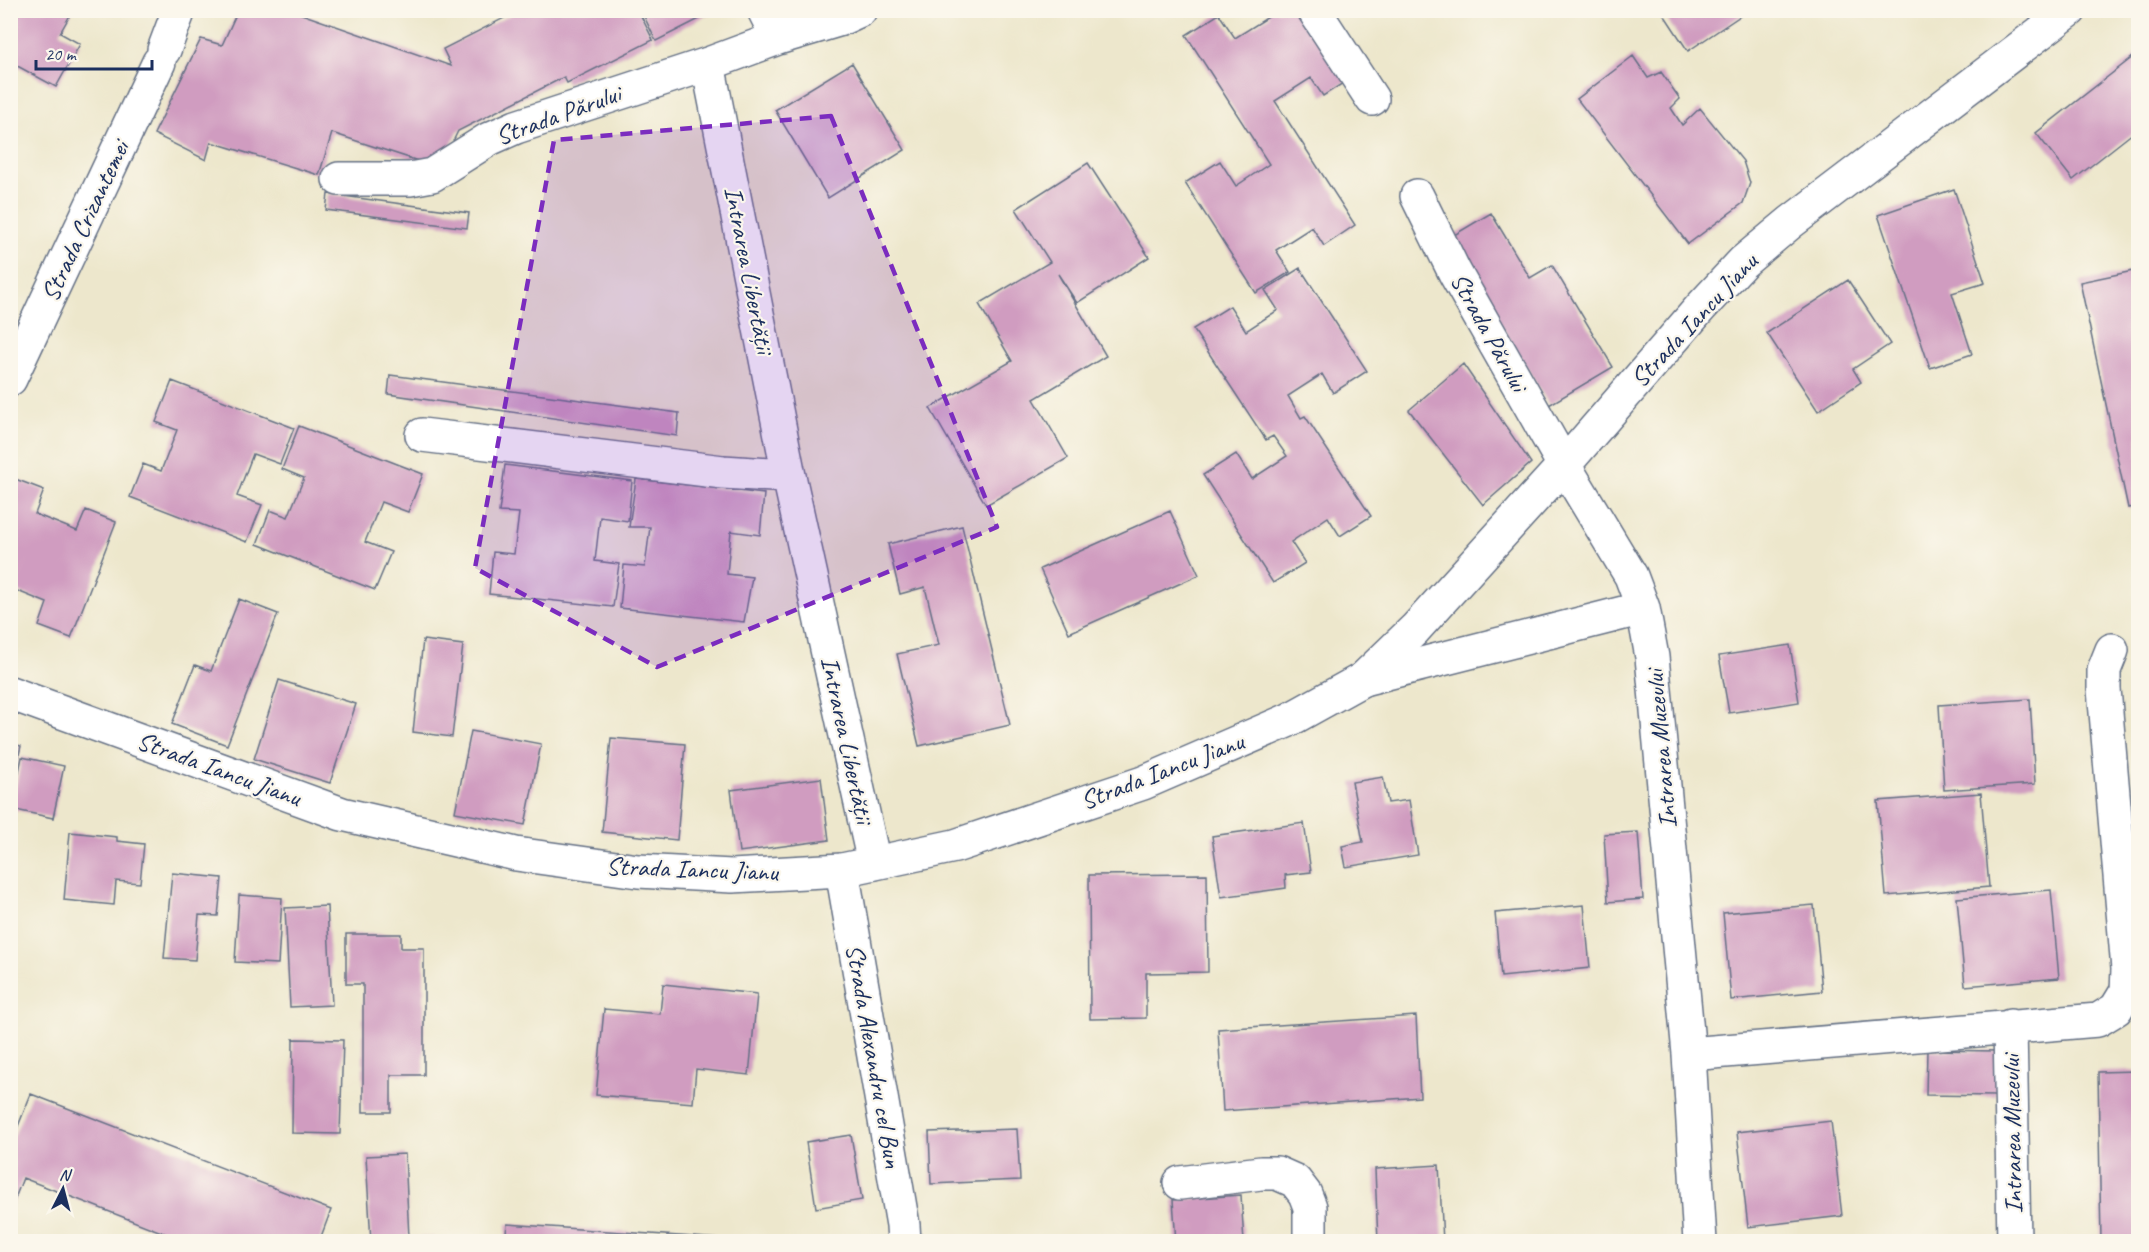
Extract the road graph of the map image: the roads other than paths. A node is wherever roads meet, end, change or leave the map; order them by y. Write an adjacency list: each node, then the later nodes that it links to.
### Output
1 (179, 10): 10 (street, Strada Crizantemei)
2 (860, 10): 5 (street, Strada Părului)
3 (1314, 10): 7 (street)
4 (2070, 10): 12 (street, Strada Iancu Jianu)
5 (771, 24): 6 (street, Strada Părului)
6 (708, 64): 8 (street, Strada Părului); 13 (street, Intrarea Libertății)
7 (1371, 99)
8 (339, 179)
9 (1417, 196): 12 (street, Strada Părului)
10 (10, 379)
11 (422, 435): 13 (street)
12 (1564, 465): 14 (street, Intrarea Muzeului); 16 (street, Strada Iancu Jianu)
13 (789, 476): 18 (street, Intrarea Libertății)
14 (1643, 608): 16 (street, Strada Iancu Jianu); 22 (street, Intrarea Muzeului)
15 (2112, 650): 20 (street, Intrarea Muzeului)
16 (1363, 679): 18 (street, Strada Iancu Jianu)
17 (10, 693): 19 (street, Strada Iancu Jianu)
18 (874, 863): 19 (street, Strada Iancu Jianu)
19 (842, 870): 24 (street, Strada Alexandru cel Bun)
20 (2127, 1009): 21 (street, Intrarea Muzeului)
21 (2010, 1026): 22 (street, Intrarea Muzeului); 27 (street, Intrarea Muzeului)
22 (1689, 1054): 26 (street, Intrarea Muzeului)
23 (1180, 1183): 25 (street)
24 (904, 1242)
25 (1310, 1242)
26 (1700, 1242)
27 (2014, 1242)

